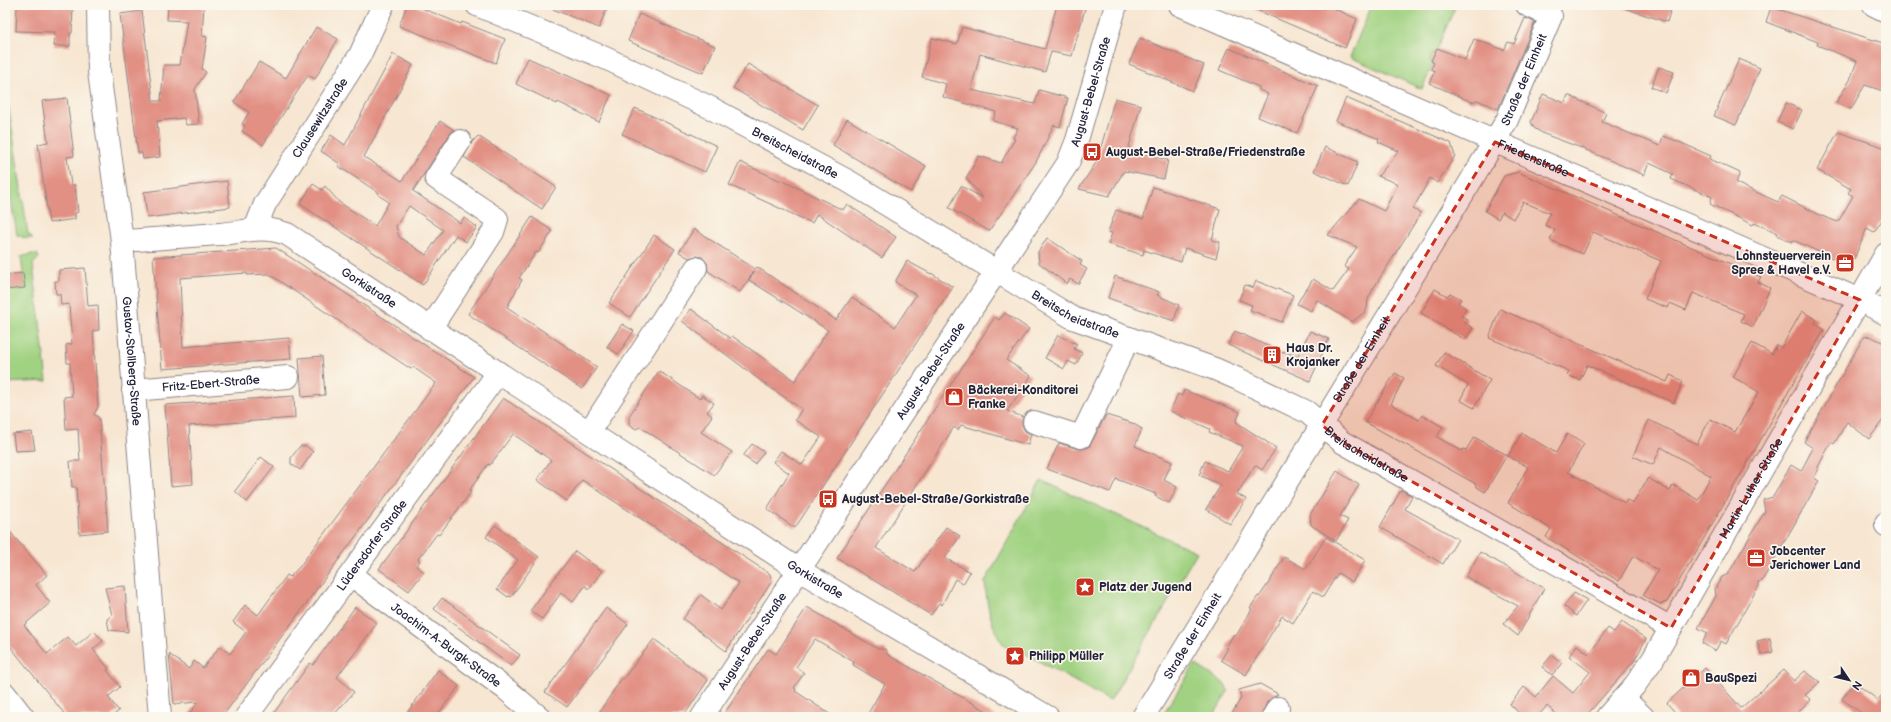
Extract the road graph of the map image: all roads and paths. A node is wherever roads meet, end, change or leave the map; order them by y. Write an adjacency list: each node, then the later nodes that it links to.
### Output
1 (98, 5): 12 (street, Gustav-Stollberg-Straße)
2 (383, 5): 11 (street, Clausewitzstraße)
3 (477, 5): 15 (street, Breitscheidstraße)
4 (1116, 5): 15 (street, August-Bebel-Straße)
5 (1180, 5): 10 (street, Friedenstraße)
6 (1527, 5): 10 (street, Straße der Einheit)
7 (1874, 5): 8 (street)
8 (1886, 11)
9 (460, 142): 18 (street)
10 (1495, 142): 16 (street, Friedenstraße); 24 (street, Straße der Einheit)
11 (255, 229): 12 (street, Gorkistraße); 18 (street, Gorkistraße)
12 (122, 241): 22 (street, Gustav-Stollberg-Straße)
13 (1886, 254): 16 (street, Martin-Luther-Straße)
14 (696, 268): 25 (street)
15 (997, 271): 19 (street, Breitscheidstraße); 26 (street, August-Bebel-Straße)
16 (1860, 300): 17 (street, Friedenstraße); 28 (street, Martin-Luther-Straße)
17 (1886, 314)
18 (430, 329): 20 (street, Gorkistraße)
19 (1129, 338): 23 (street); 24 (street, Breitscheidstraße)
20 (498, 373): 25 (street, Gorkistraße); 27 (street, Lüdersdorfer Straße)
21 (288, 377): 22 (street, Fritz-Ebert-Straße)
22 (133, 390): 32 (street, Gustav-Stollberg-Straße)
23 (1034, 422)
24 (1322, 425): 28 (street, Breitscheidstraße); 37 (street, Straße der Einheit)
25 (589, 432): 26 (street, Gorkistraße)
26 (799, 570): 35 (street, August-Bebel-Straße); 36 (street, Gorkistraße)
27 (351, 575): 33 (street, Lüdersdorfer Straße); 34 (street, Joachim-A-Burgk-Straße)
28 (1671, 628): 30 (street, Martin-Luther-Straße)
29 (5, 694): 31 (street)
30 (1624, 698): 38 (street, Martin-Luther-Straße); 39 (street)
31 (23, 717)
32 (160, 717)
33 (246, 717)
34 (539, 717)
35 (702, 717)
36 (1048, 717)
37 (1143, 717)
38 (1607, 717)
39 (1643, 717)

